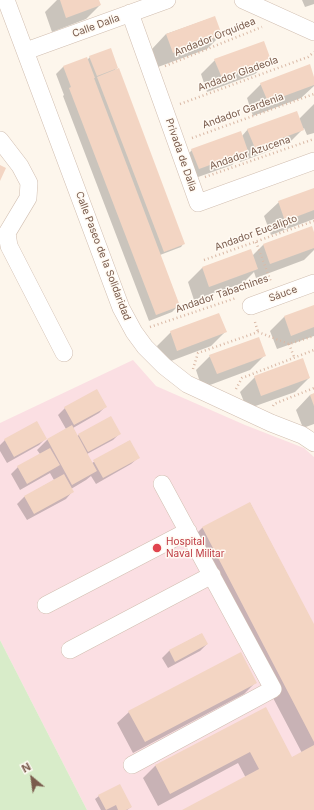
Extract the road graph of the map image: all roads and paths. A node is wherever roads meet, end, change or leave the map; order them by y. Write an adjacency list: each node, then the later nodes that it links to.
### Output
1 (6, 0): 7 (street, Calle Paseo de la Solidaridad)
2 (167, 0): 4 (street, Calle Dalia)
3 (243, 0): 5 (street)
4 (130, 13): 7 (street, Calle Dalia); 9 (street, Privada de Dalia)
5 (283, 18): 6 (street); 9 (path, Andador Orquídea)
6 (314, 32)
7 (26, 51): 23 (street, Calle Paseo de la Solidaridad)
8 (314, 52): 11 (path, Andador Gladeola)
9 (152, 72): 11 (street, Privada de Dalia)
10 (314, 94): 14 (path, Andador Gardenia)
11 (165, 109): 14 (street, Privada de Dalia)
12 (314, 139): 16 (path, Andador Azucena)
13 (0, 140): 27 (street)
14 (177, 143): 16 (street, Privada de Dalia)
15 (314, 161): 16 (street, Privada de Dalia)
16 (190, 182)
17 (314, 221): 18 (path, Andador Eucalipto)
18 (256, 242): 19 (path, Andador Eucalipto); 21 (path)
19 (204, 260)
20 (314, 283): 21 (street, Sáuce)
21 (277, 296): 22 (street, Sáuce)
22 (247, 301): 23 (path, Andador Tabachines)
23 (134, 332): 29 (street, Calle Paseo de la Solidaridad)
24 (314, 336): 25 (path)
25 (289, 344): 28 (path); 29 (path)
26 (313, 351): 28 (path)
27 (64, 353)
28 (294, 357): 31 (path)
29 (187, 384): 31 (street, Calle Paseo de la Solidaridad)
30 (314, 388): 32 (path)
31 (228, 404): 32 (street, Calle Paseo de la Solidaridad)
32 (271, 423): 33 (street, Calle Paseo de la Solidaridad)
33 (314, 443)
34 (162, 484): 35 (street)
35 (188, 530): 36 (street); 37 (street)
36 (212, 575): 38 (street); 39 (street)
37 (46, 605)
38 (70, 650)
39 (132, 765)

